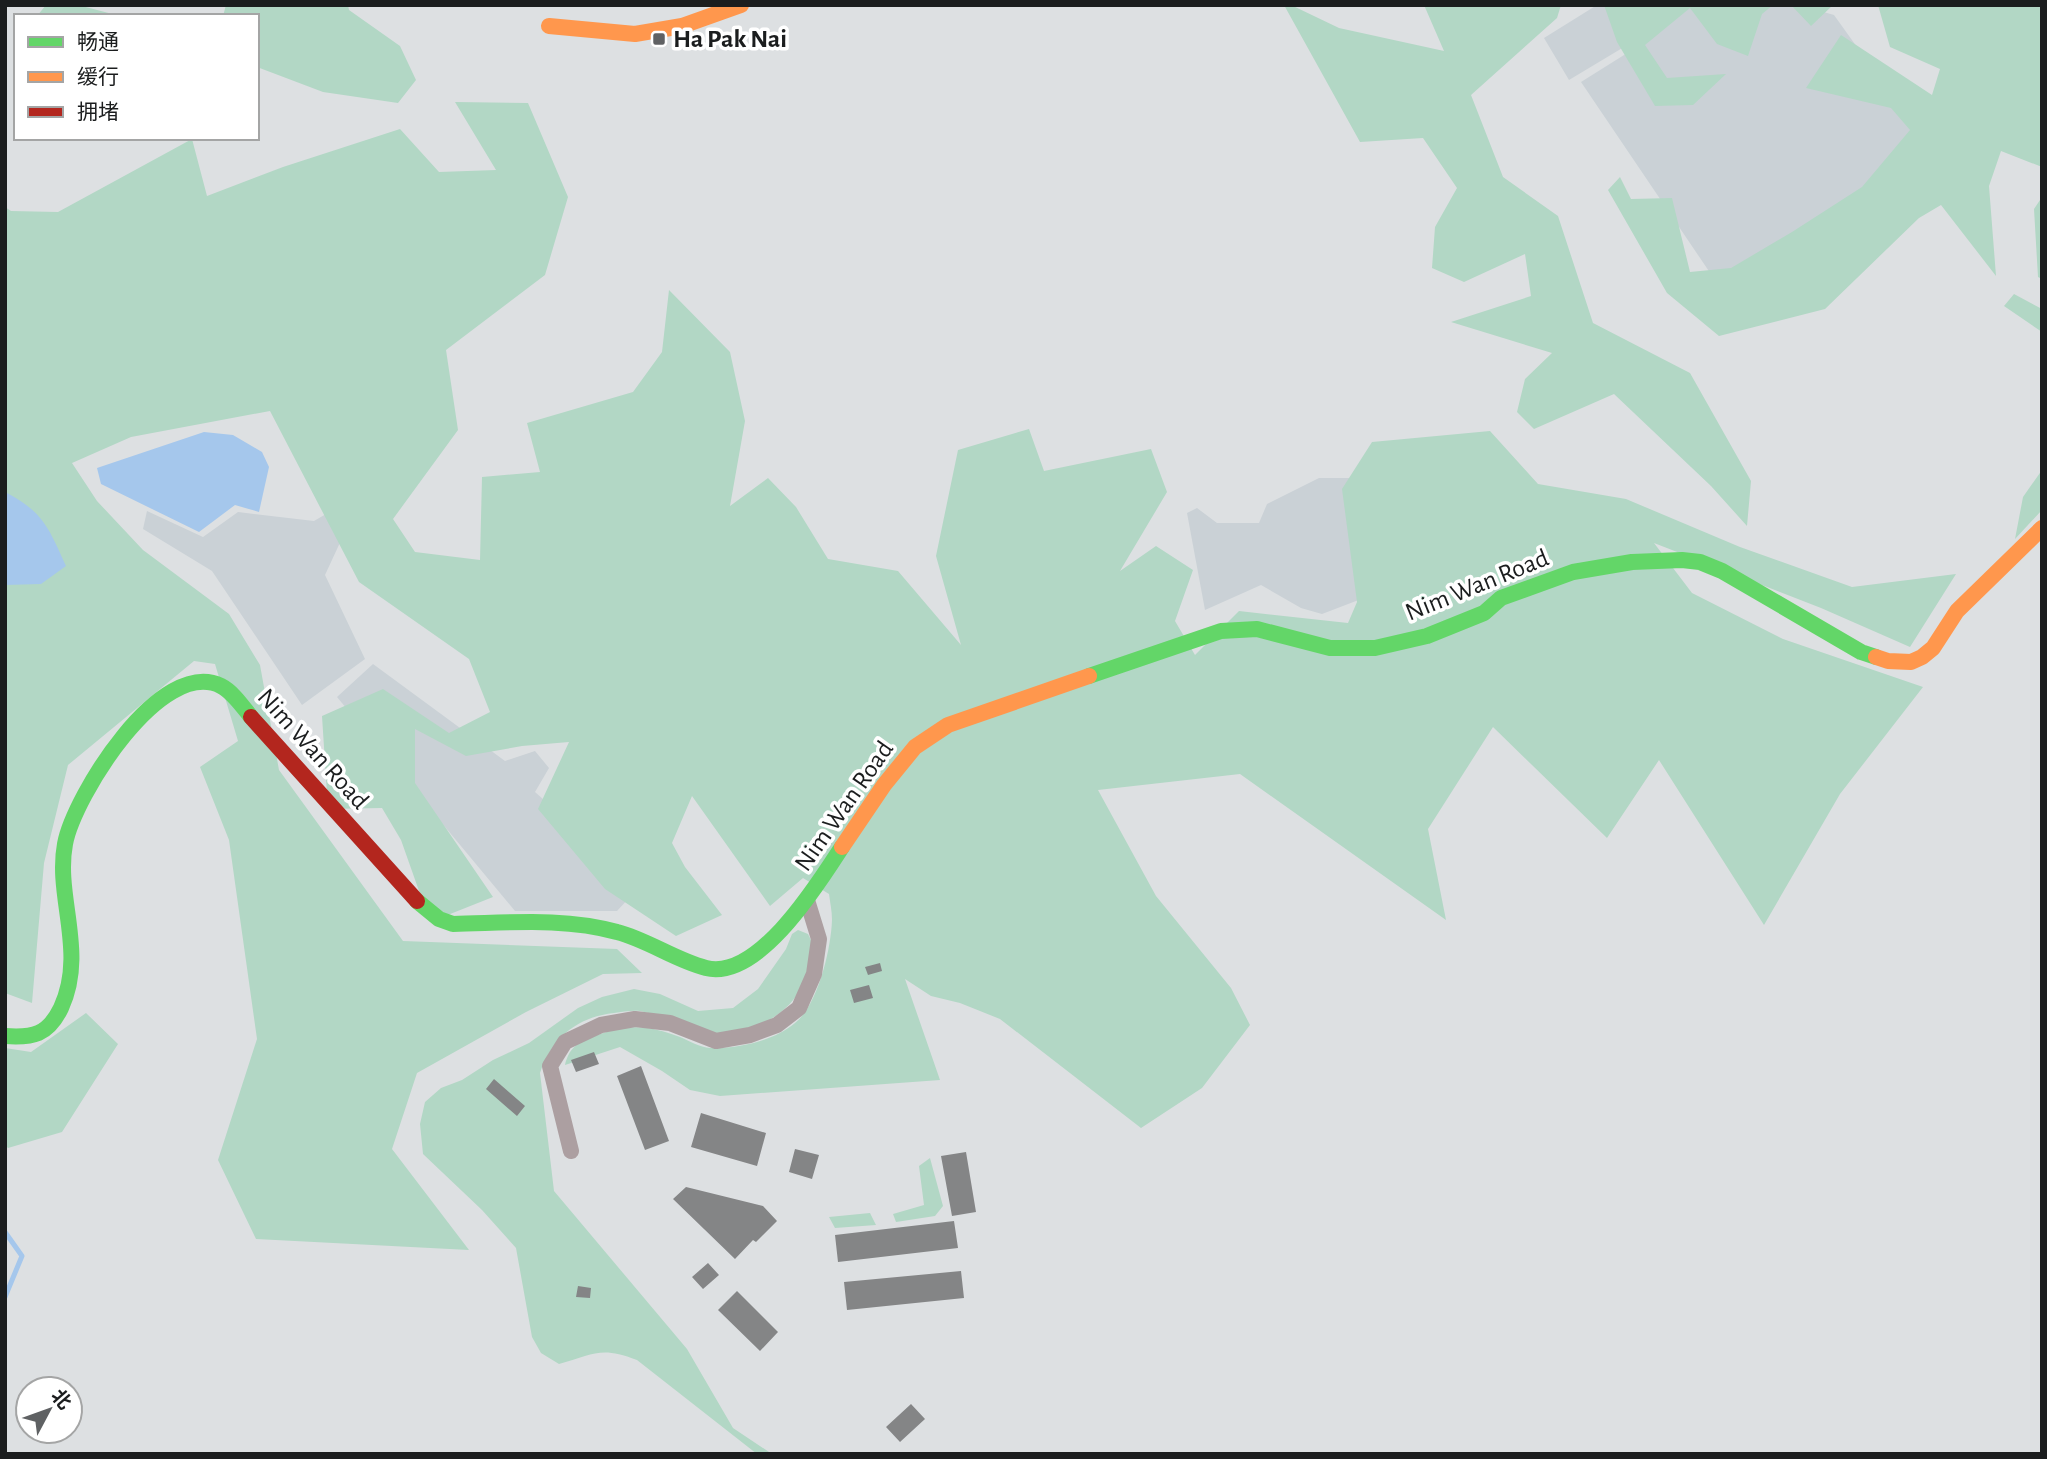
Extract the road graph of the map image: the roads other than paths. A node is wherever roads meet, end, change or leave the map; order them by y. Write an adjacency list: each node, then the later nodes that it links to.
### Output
1 (741, 5): 2 (street)
2 (549, 26)
3 (2042, 528): 4 (street, Nim Wan Road)
4 (807, 900): 5 (street, Nim Wan Road); 6 (street)
5 (5, 1036)
6 (571, 1151)

